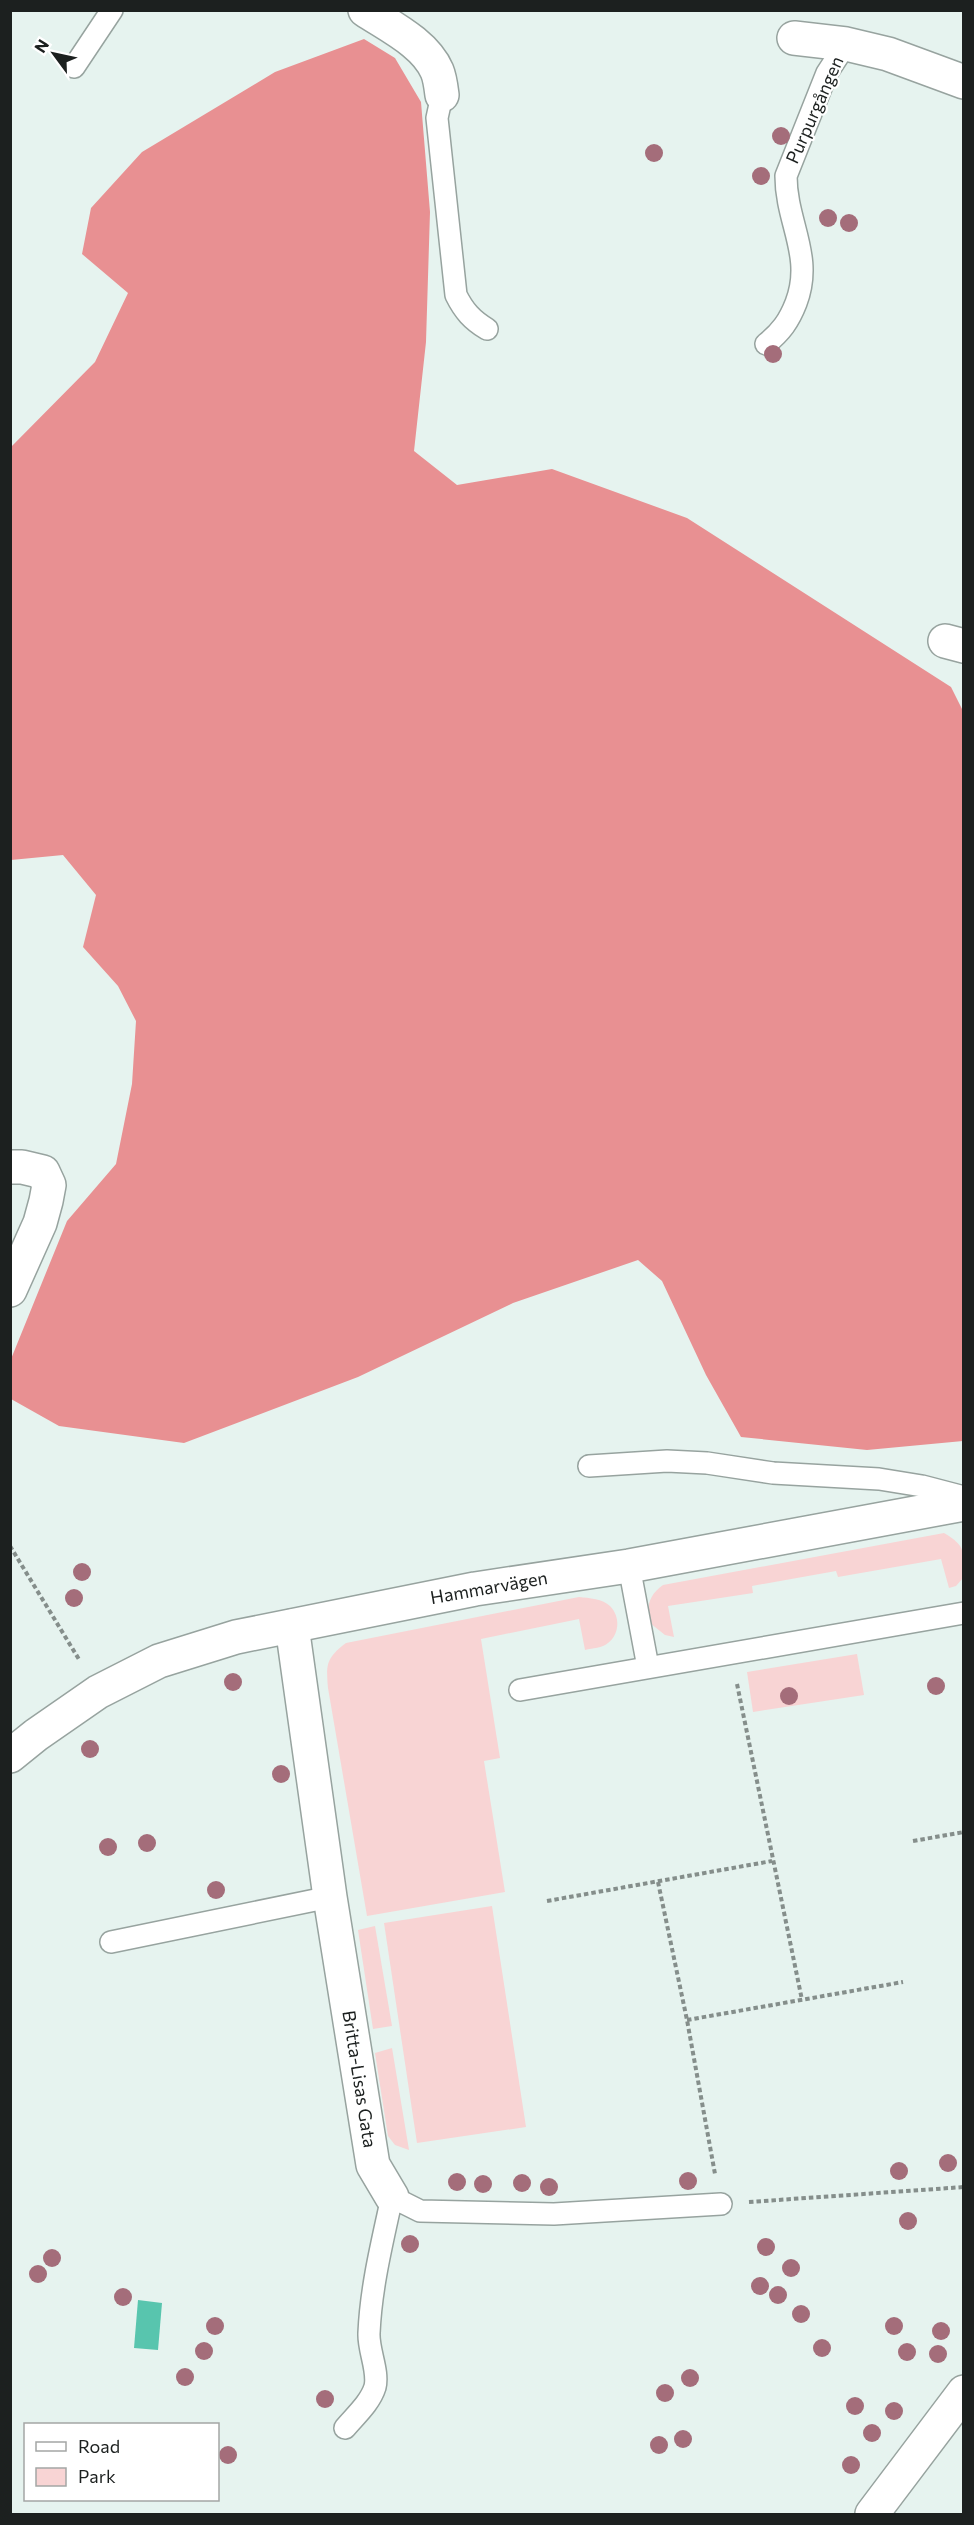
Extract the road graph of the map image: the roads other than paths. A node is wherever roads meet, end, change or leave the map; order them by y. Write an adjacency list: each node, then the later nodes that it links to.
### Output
1 (112, 10): 5 (lane)
2 (365, 10): 7 (street)
3 (794, 38): 4 (street, Purpurgången)
4 (846, 44): 6 (street, Purpurgången); 9 (lane, Purpurgången)
5 (74, 67)
6 (963, 82)
7 (442, 95): 8 (lane)
8 (488, 329)
9 (766, 344)
10 (10, 1167): 11 (street)
11 (10, 1290)
12 (589, 1466): 13 (lane)
13 (963, 1497)
14 (963, 1504): 15 (street, Hammarvägen)
15 (629, 1566): 17 (street, Hammarvägen); 18 (lane)
16 (963, 1613): 18 (lane)
17 (292, 1626): 20 (street, Hammarvägen); 21 (street, Britta-Lisas Gata)
18 (648, 1668): 19 (lane)
19 (520, 1690)
20 (10, 1756)
21 (330, 1897): 22 (lane); 23 (street, Britta-Lisas Gata)
22 (111, 1942)
23 (392, 2197): 24 (lane); 26 (lane)
24 (721, 2204)
25 (963, 2392): 27 (street)
26 (345, 2428)
27 (872, 2514)

